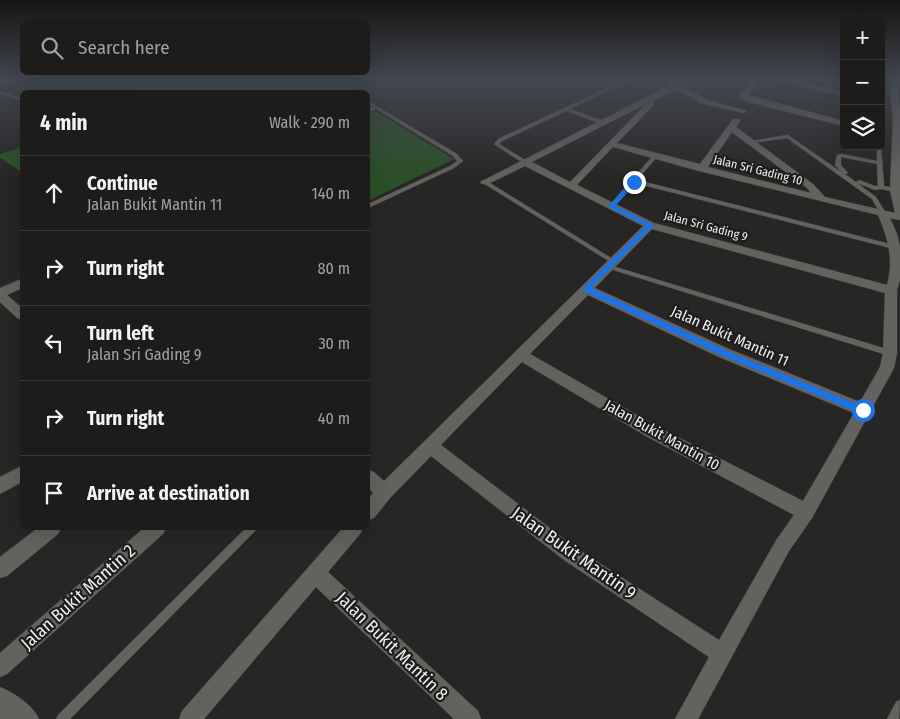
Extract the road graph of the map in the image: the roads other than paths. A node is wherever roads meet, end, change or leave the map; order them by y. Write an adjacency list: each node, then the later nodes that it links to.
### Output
1 (743, 111): 11 (street)
2 (383, 112): 28 (lane)
3 (560, 112): 18 (lane)
4 (572, 112): 9 (lane)
5 (622, 112): 9 (street)
6 (643, 112): 14 (street)
7 (798, 112): 10 (street)
8 (898, 113): 12 (street)
9 (601, 122): 18 (street)
10 (840, 123)
11 (732, 128): 13 (street); 21 (street)
12 (898, 131): 16 (street)
13 (752, 142): 27 (street); 30 (lane)
14 (611, 144): 17 (street, Jalan Sri Gading 10); 24 (street)
15 (878, 150): 19 (lane)
16 (897, 150): 20 (street)
17 (655, 157): 21 (street, Jalan Sri Gading 10); 23 (lane)
18 (525, 162): 22 (street); 24 (street, Jalan Sri Gading 9)
19 (880, 163): 25 (lane); 25 (lane)
20 (897, 168): 26 (street)
21 (702, 169): 27 (street, Jalan Sri Gading 10)
22 (485, 182): 35 (lane)
23 (634, 182): 29 (lane); 34 (lane)
24 (572, 185): 29 (street, Jalan Sri Gading 9)
25 (881, 187): 26 (lane)
26 (897, 190): 31 (street)
27 (822, 199): 30 (street, Jalan Sri Gading 10)
28 (370, 205)
29 (611, 207): 33 (street, Jalan Sri Gading 9)
30 (882, 212): 32 (street, Jalan Sri Gading 10); 34 (street)
31 (900, 212)
32 (900, 217)
33 (650, 225): 35 (street); 38 (street, Jalan Sri Gading 9)
34 (894, 247): 38 (street)
35 (611, 264): 37 (street); 41 (lane)
36 (20, 284): 39 (street)
37 (586, 289): 42 (street); 43 (street, Jalan Bukit Mantin 11)
38 (890, 290): 41 (street)
39 (0, 294): 40 (street)
40 (20, 312)
41 (890, 353): 43 (street)
42 (521, 355): 44 (street); 50 (street, Jalan Bukit Mantin 10)
43 (863, 410): 50 (street)
44 (431, 446): 48 (street); 57 (street, Jalan Bukit Mantin 9)
45 (20, 475): 47 (street)
46 (370, 479): 48 (street)
47 (0, 486)
48 (384, 492): 49 (street)
49 (370, 510)
50 (806, 512): 57 (street)
51 (49, 530): 55 (street)
52 (155, 530): 58 (street, Jalan Bukit Mantin 2)
53 (250, 530): 60 (lane)
54 (352, 530): 56 (street)
55 (0, 569)
56 (315, 573): 61 (street); 62 (street, Jalan Bukit Mantin 8)
57 (722, 654): 63 (street)
58 (0, 667)
59 (900, 706): 64 (lane)
60 (62, 719)
61 (190, 719)
62 (470, 719)
63 (686, 719)
64 (893, 719)

